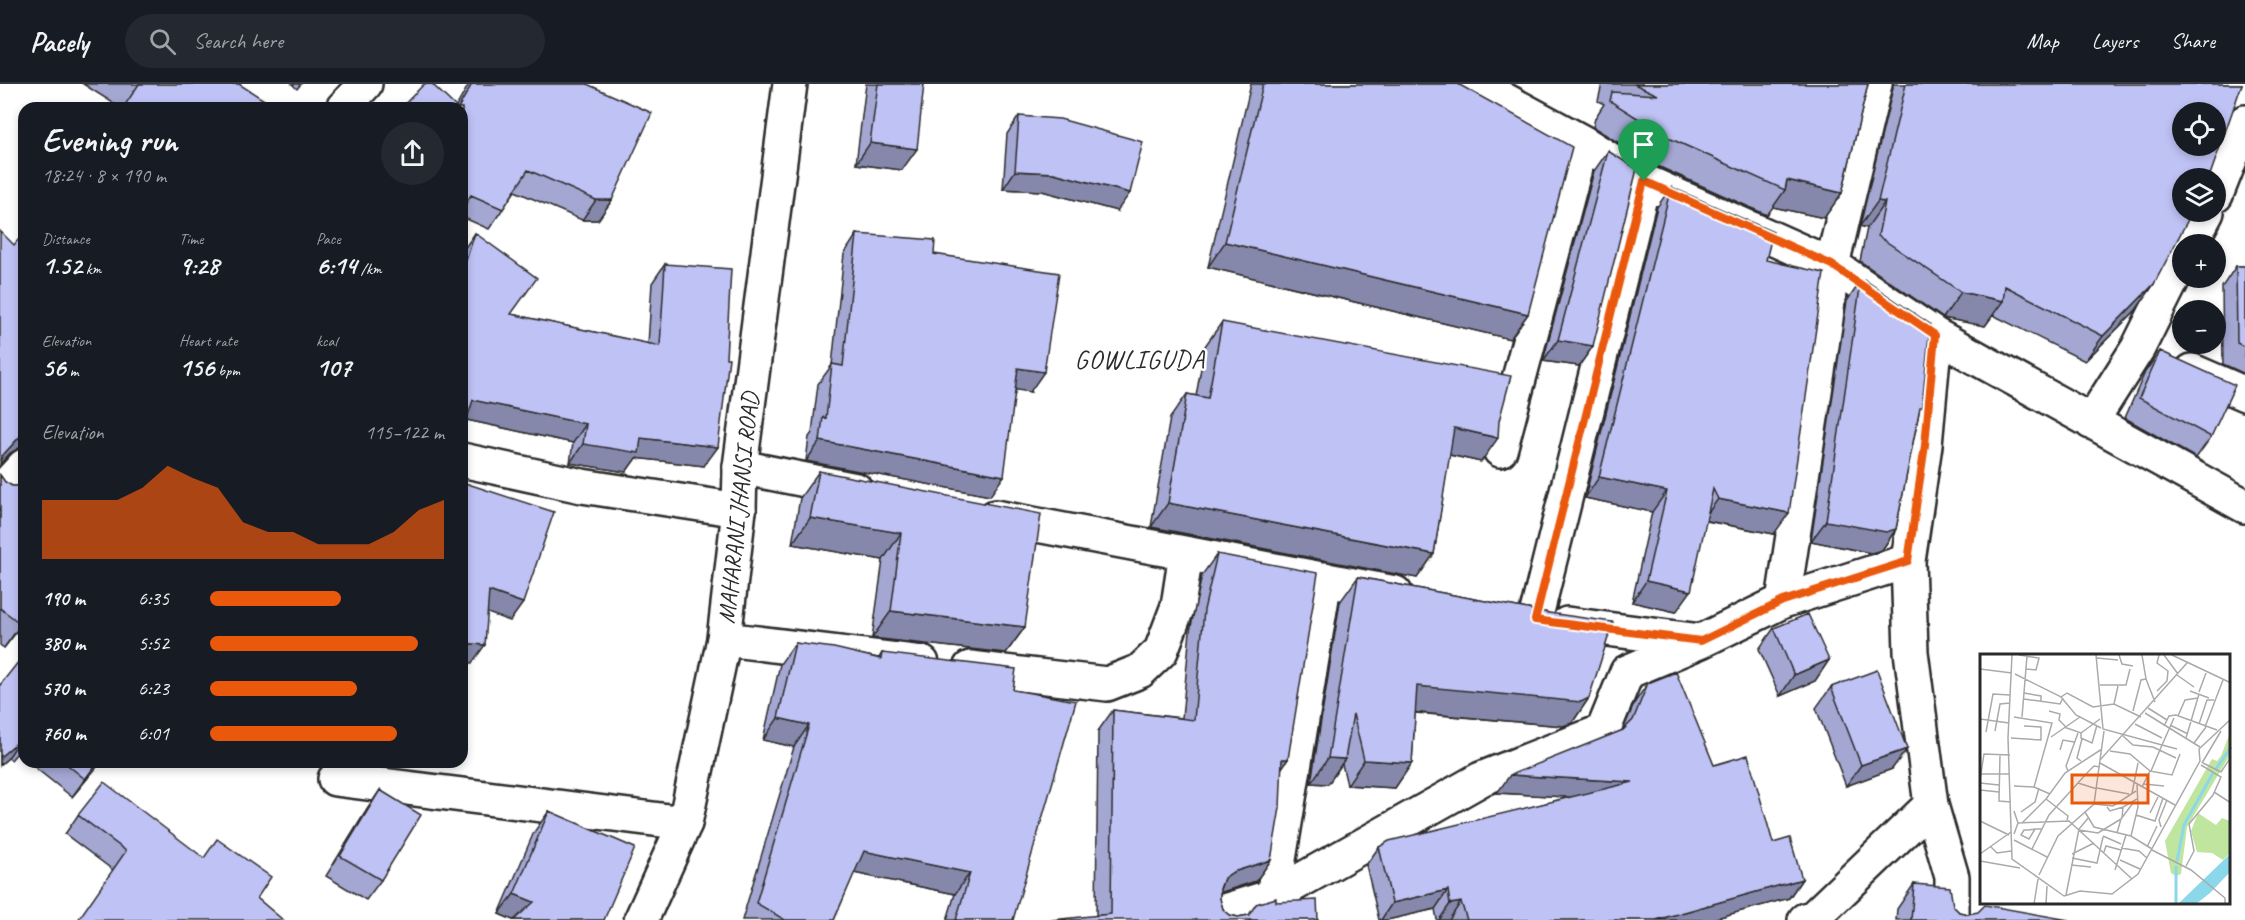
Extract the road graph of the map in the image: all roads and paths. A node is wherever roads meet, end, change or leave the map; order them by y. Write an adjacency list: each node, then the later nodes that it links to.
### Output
1 (365, 84): 5 (street)
2 (790, 84): 18 (street, MAHARANI JHANSI ROAD)
3 (1475, 84): 7 (street)
4 (1875, 84): 10 (street)
5 (349, 102)
6 (2245, 122): 8 (street)
7 (1582, 142): 9 (street); 16 (street)
8 (2226, 170)
9 (1644, 181): 10 (street); 31 (street)
10 (1832, 265): 12 (street); 29 (street)
11 (2172, 280): 13 (street)
12 (1935, 335): 15 (street); 26 (street)
13 (2138, 348): 14 (street); 15 (street)
14 (2245, 394)
15 (2091, 422): 22 (street)
16 (1500, 450)
17 (468, 461): 23 (street)
18 (740, 467): 21 (street); 23 (street, MAHARANI JHANSI ROAD)
19 (18, 472): 20 (street)
20 (0, 492)
21 (881, 495)
22 (2245, 506)
23 (739, 510): 30 (street, MAHARANI JHANSI ROAD)
24 (963, 511): 25 (street)
25 (1186, 554): 27 (street); 30 (street)
26 (1908, 561): 29 (street); 33 (street)
27 (1325, 579): 28 (street); 35 (street)
28 (1418, 597)
29 (1783, 601): 31 (street)
30 (724, 639): 34 (street, MAHARANI JHANSI ROAD)
31 (1701, 641): 35 (street)
32 (335, 779): 34 (street)
33 (1931, 805): 36 (street); 39 (street)
34 (685, 823): 37 (street, MAHARANI JHANSI ROAD)
35 (1273, 896): 38 (street)
36 (1811, 919)
37 (640, 920)
38 (1224, 920)
39 (1952, 920)

